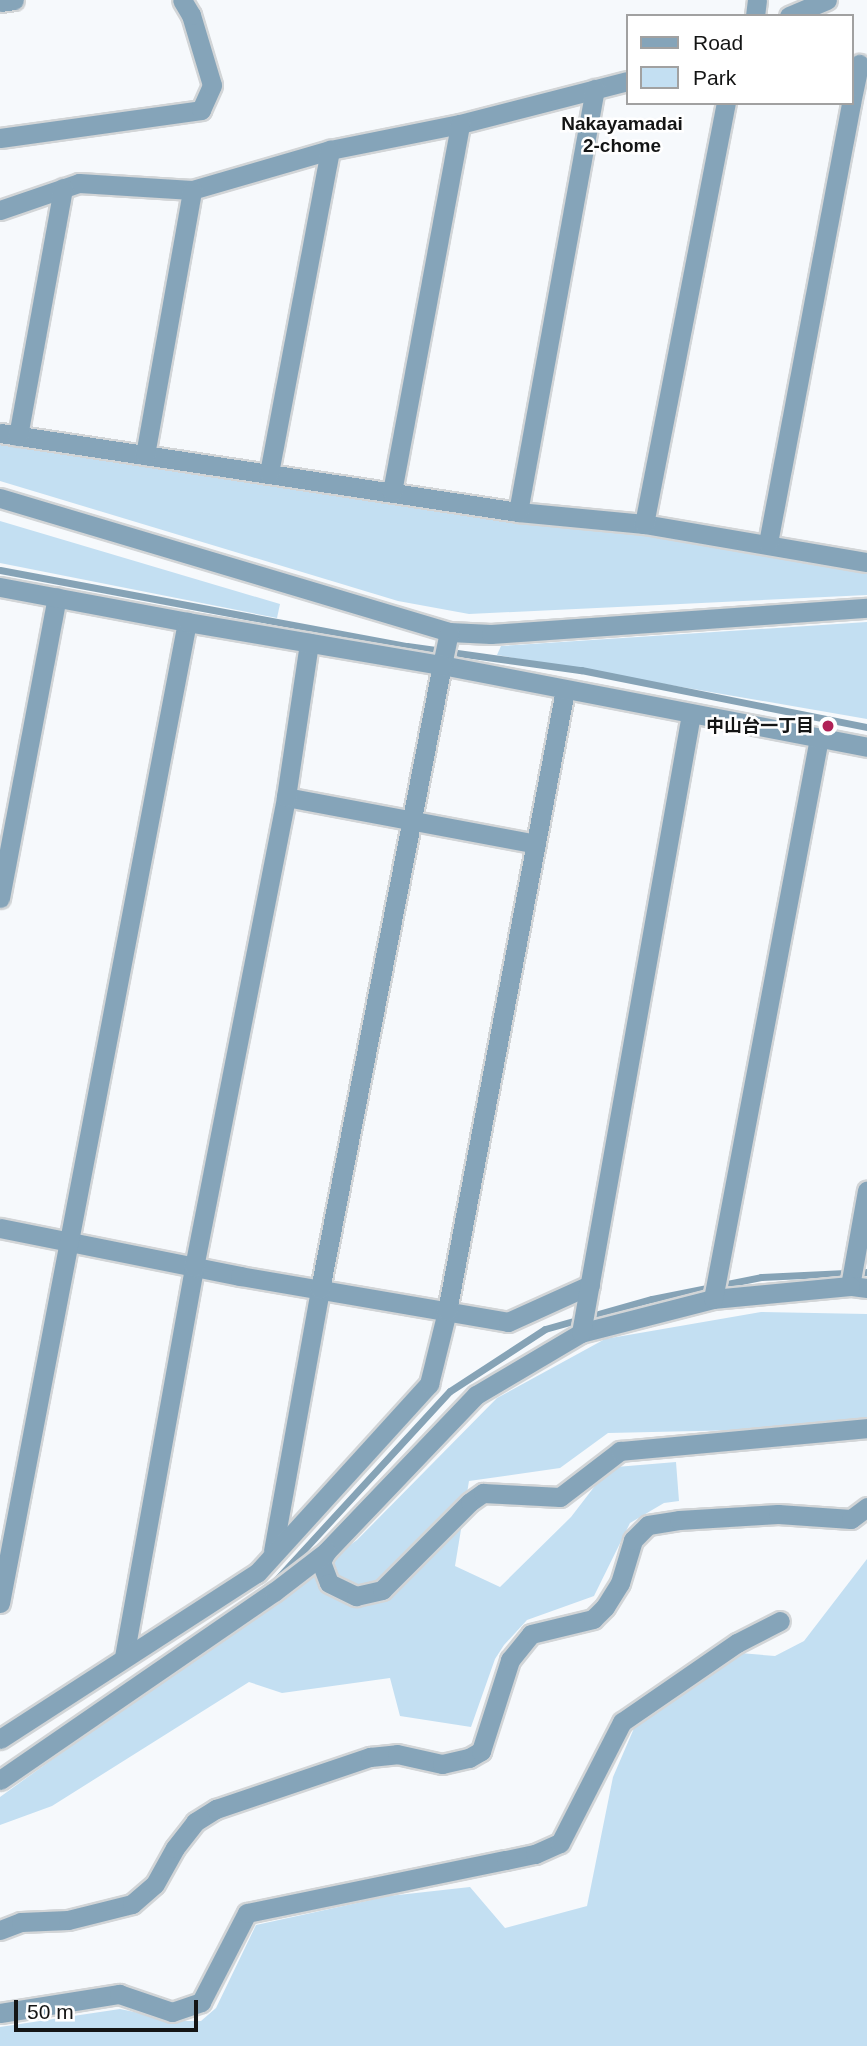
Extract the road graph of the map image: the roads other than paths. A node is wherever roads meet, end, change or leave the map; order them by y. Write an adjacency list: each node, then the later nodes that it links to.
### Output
1 (14, 0): 4 (street)
2 (182, 0): 13 (street)
3 (827, 0): 5 (street)
4 (0, 2)
5 (794, 14)
6 (859, 64): 9 (street)
7 (626, 82): 8 (street)
8 (595, 89): 12 (street); 23 (street)
9 (853, 93)
10 (726, 105): 24 (street)
11 (851, 105): 25 (street)
12 (460, 124): 14 (street); 21 (street)
13 (0, 138)
14 (330, 150): 16 (street); 20 (street)
15 (63, 188): 16 (street); 17 (street); 18 (street)
16 (192, 190): 19 (street)
17 (0, 210)
18 (9, 435): 19 (street)
19 (145, 455): 20 (street)
20 (268, 472): 21 (street)
21 (392, 492): 23 (street)
22 (0, 498): 31 (street)
23 (518, 512): 24 (street)
24 (644, 524): 25 (street)
25 (768, 543): 26 (street)
26 (867, 562)
27 (0, 587): 28 (street)
28 (57, 597): 30 (street); 41 (street)
29 (867, 608): 31 (street)
30 (187, 622): 32 (street); 44 (street)
31 (449, 632): 33 (street)
32 (309, 643): 33 (street); 38 (street)
33 (442, 665): 34 (street); 39 (street)
34 (565, 690): 35 (street); 40 (street)
35 (691, 714): 36 (street); 46 (street)
36 (819, 738): 37 (street); 49 (street)
37 (867, 747)
38 (286, 797): 39 (street); 45 (street)
39 (411, 822): 40 (street); 48 (street)
40 (536, 844): 50 (street)
41 (0, 898)
42 (867, 1191): 47 (street)
43 (0, 1228): 44 (street)
44 (70, 1242): 45 (street); 56 (street)
45 (194, 1267): 48 (street); 58 (street)
46 (590, 1285): 50 (street); 51 (street)
47 (858, 1287): 49 (street)
48 (320, 1289): 50 (street); 54 (street)
49 (713, 1299): 51 (street)
50 (447, 1311): 54 (street)
51 (581, 1333): 55 (street)
52 (867, 1428): 55 (street)
53 (867, 1507): 62 (street)
54 (273, 1552): 58 (street)
55 (326, 1552): 60 (street)
56 (0, 1603)
57 (780, 1621): 64 (street)
58 (124, 1657): 59 (street)
59 (0, 1739)
60 (0, 1780)
61 (0, 1918): 62 (street)
62 (21, 1922): 63 (street)
63 (0, 1930)
64 (0, 2013)

